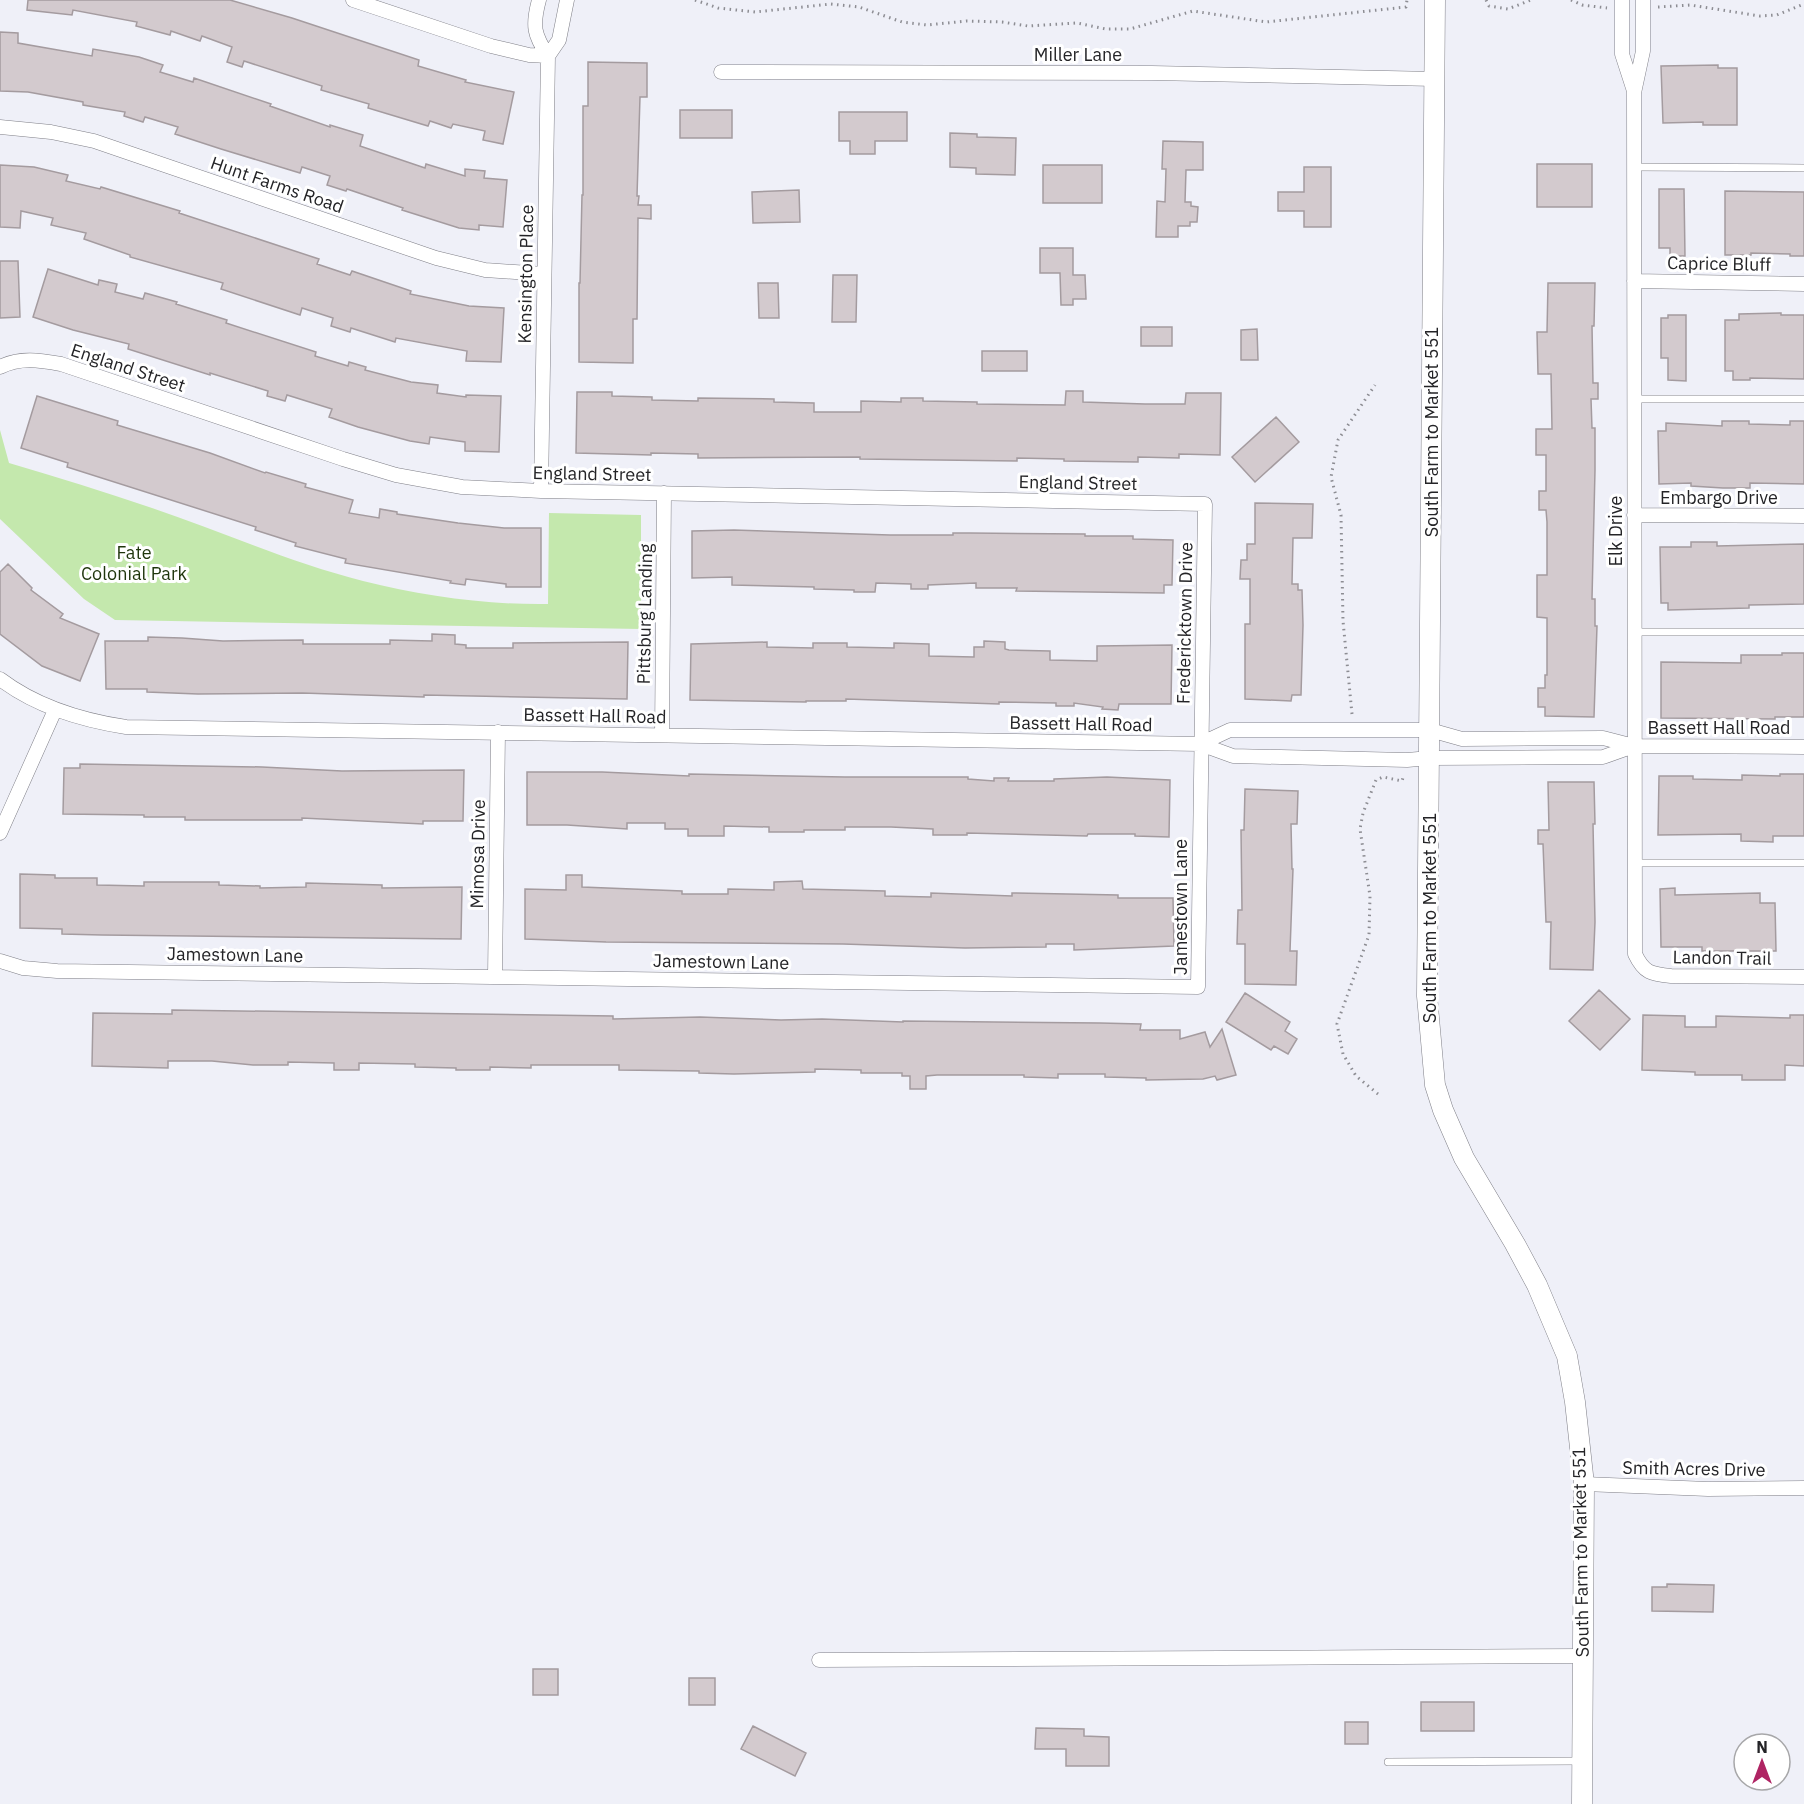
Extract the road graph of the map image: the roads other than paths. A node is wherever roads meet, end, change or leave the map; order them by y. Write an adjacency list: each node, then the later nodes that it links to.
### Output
1 (353, 0): 7 (street)
2 (539, 0): 7 (street, Kensington Place)
3 (567, 0): 7 (street, Kensington Place)
4 (1435, 0): 9 (main road, South Farm to Market 551)
5 (1622, 4): 10 (street, Elk Drive)
6 (1643, 4): 10 (street, Elk Drive)
7 (548, 56): 14 (street, Kensington Place)
8 (720, 72): 9 (street, Miller Lane)
9 (1434, 79): 29 (main road, South Farm to Market 551)
10 (1634, 93): 12 (street, Elk Drive)
11 (0, 127): 14 (street, Hunt Farms Road)
12 (1634, 167): 13 (lane); 15 (street, Elk Drive)
13 (1804, 168)
14 (543, 274): 20 (street, Kensington Place)
15 (1634, 281): 16 (street, Caprice Bluff); 18 (street, Elk Drive)
16 (1804, 284)
17 (0, 367): 20 (street, England Street)
18 (1634, 399): 19 (lane); 23 (street, Elk Drive)
19 (1804, 399)
20 (541, 491): 21 (street, England Street)
21 (664, 493): 22 (street, England Street); 31 (street, Pittsburg Landing)
22 (1205, 504): 32 (street, Fredericktown Drive)
23 (1634, 515): 24 (street, Embargo Drive); 25 (street, Elk Drive)
24 (1804, 516)
25 (1634, 632): 26 (lane); 33 (street, Elk Drive)
26 (1804, 632)
27 (0, 679): 28 (street, Bassett Hall Road)
28 (55, 710): 30 (street, Bassett Hall Road); 36 (street)
29 (1430, 730): 32 (street, Bassett Hall Road); 33 (street, Bassett Hall Road); 35 (main road, South Farm to Market 551)
30 (498, 732): 31 (street, Bassett Hall Road); 41 (street, Mimosa Drive)
31 (662, 735): 32 (street, Bassett Hall Road)
32 (1200, 744): 35 (street, Bassett Hall Road); 41 (street, Jamestown Lane)
33 (1634, 746): 34 (street, Bassett Hall Road); 35 (street, Bassett Hall Road); 37 (street, Elk Drive)
34 (1804, 747)
35 (1430, 758): 43 (main road, South Farm to Market 551)
36 (0, 833)
37 (1634, 863): 38 (lane); 40 (street, Elk Drive)
38 (1804, 863)
39 (0, 961): 41 (street, Jamestown Lane)
40 (1641, 967): 42 (street, Landon Trail)
41 (495, 977)
42 (1804, 977)
43 (1584, 1484): 44 (street, Smith Acres Drive); 45 (main road, South Farm to Market 551)
44 (1804, 1488)
45 (1584, 1656): 46 (street); 47 (main road, South Farm to Market 551)
46 (819, 1660)
47 (1582, 1761): 48 (lane); 49 (main road, South Farm to Market 551)
48 (1388, 1762)
49 (1582, 1804)

